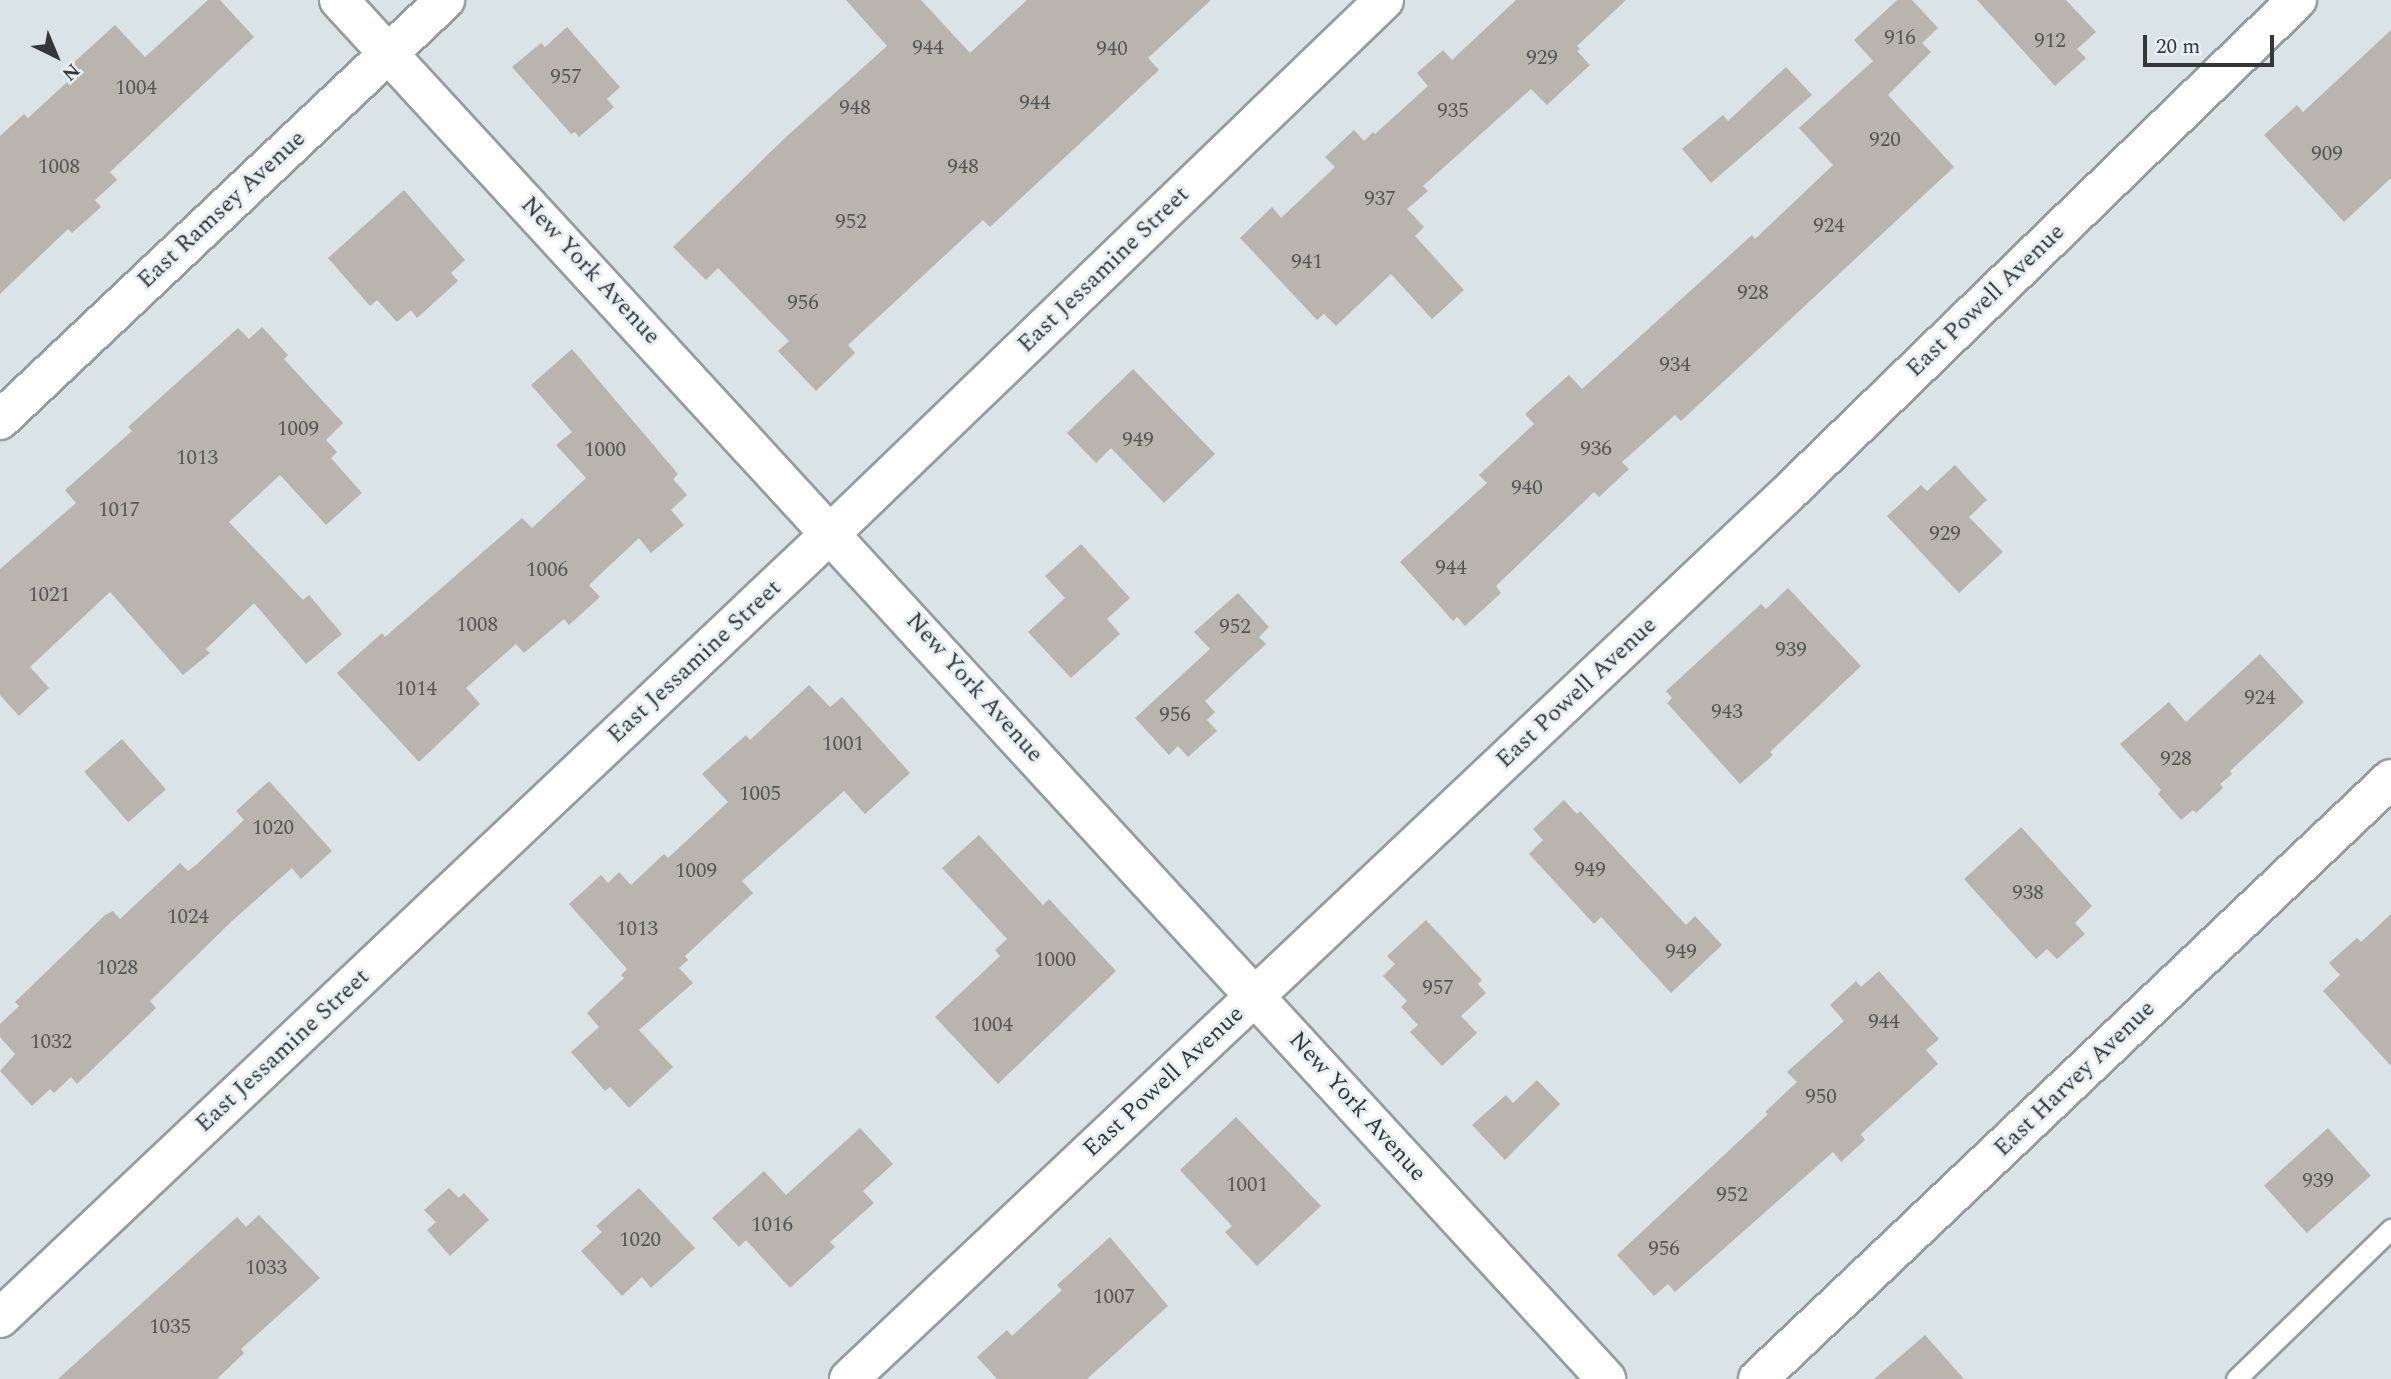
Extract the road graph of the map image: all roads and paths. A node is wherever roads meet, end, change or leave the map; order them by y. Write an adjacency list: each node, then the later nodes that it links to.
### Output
1 (339, 0): 5 (street, New York Avenue)
2 (445, 0): 5 (street, East Ramsey Avenue)
3 (1384, 0): 7 (street, East Jessamine Street)
4 (2297, 0): 9 (street, East Powell Avenue)
5 (388, 54): 6 (street, East Ramsey Avenue); 7 (street, New York Avenue)
6 (0, 420)
7 (831, 533): 9 (street, New York Avenue); 11 (street, East Jessamine Street)
8 (2391, 779): 14 (street, East Harvey Avenue)
9 (1256, 997): 12 (street, East Powell Avenue); 13 (street, New York Avenue)
10 (2391, 1229): 15 (lane)
11 (0, 1318)
12 (849, 1379)
13 (1606, 1379)
14 (1758, 1379)
15 (2236, 1379)

